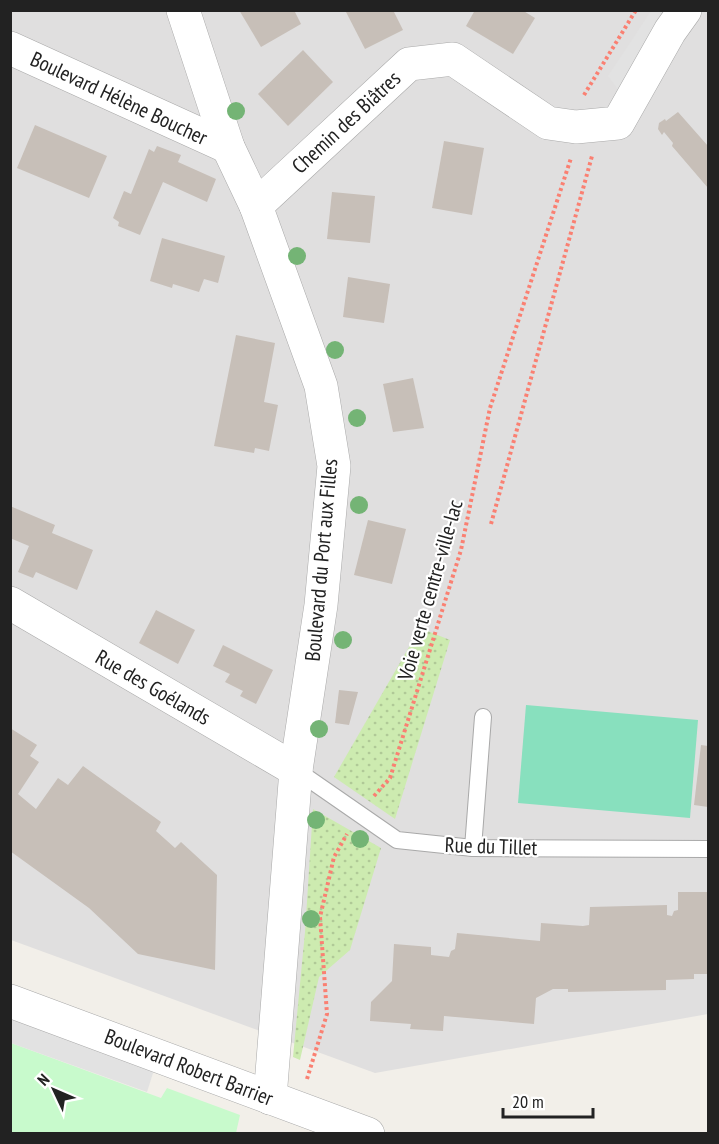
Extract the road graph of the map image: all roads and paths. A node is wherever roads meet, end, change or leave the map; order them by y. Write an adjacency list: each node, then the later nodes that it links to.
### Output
1 (183, 10): 6 (street, Boulevard du Port aux Filles)
2 (636, 10): 5 (path, Voie verte centre-ville-lac)
3 (685, 10): 5 (street, Chemin des Biâtres)
4 (10, 48): 6 (street, Boulevard Hélène Boucher)
5 (576, 127): 7 (street, Chemin des Biâtres); 8 (path); 12 (path, Voie verte centre-ville-lac)
6 (228, 147): 7 (street, Boulevard du Port aux Filles)
7 (256, 206): 11 (street, Boulevard du Port aux Filles)
8 (491, 524)
9 (10, 603): 11 (street, Rue des Goélands)
10 (483, 717): 13 (lane)
11 (296, 770): 12 (lane, Rue du Tillet); 16 (street, Boulevard du Port aux Filles)
12 (359, 814): 13 (lane, Rue du Tillet); 16 (path, Voie verte centre-ville-lac)
13 (473, 848): 14 (lane, Rue du Tillet)
14 (708, 849)
15 (10, 1001): 16 (street, Boulevard Robert Barrier)
16 (284, 1103): 17 (street, Boulevard Robert Barrier)
17 (368, 1134)

